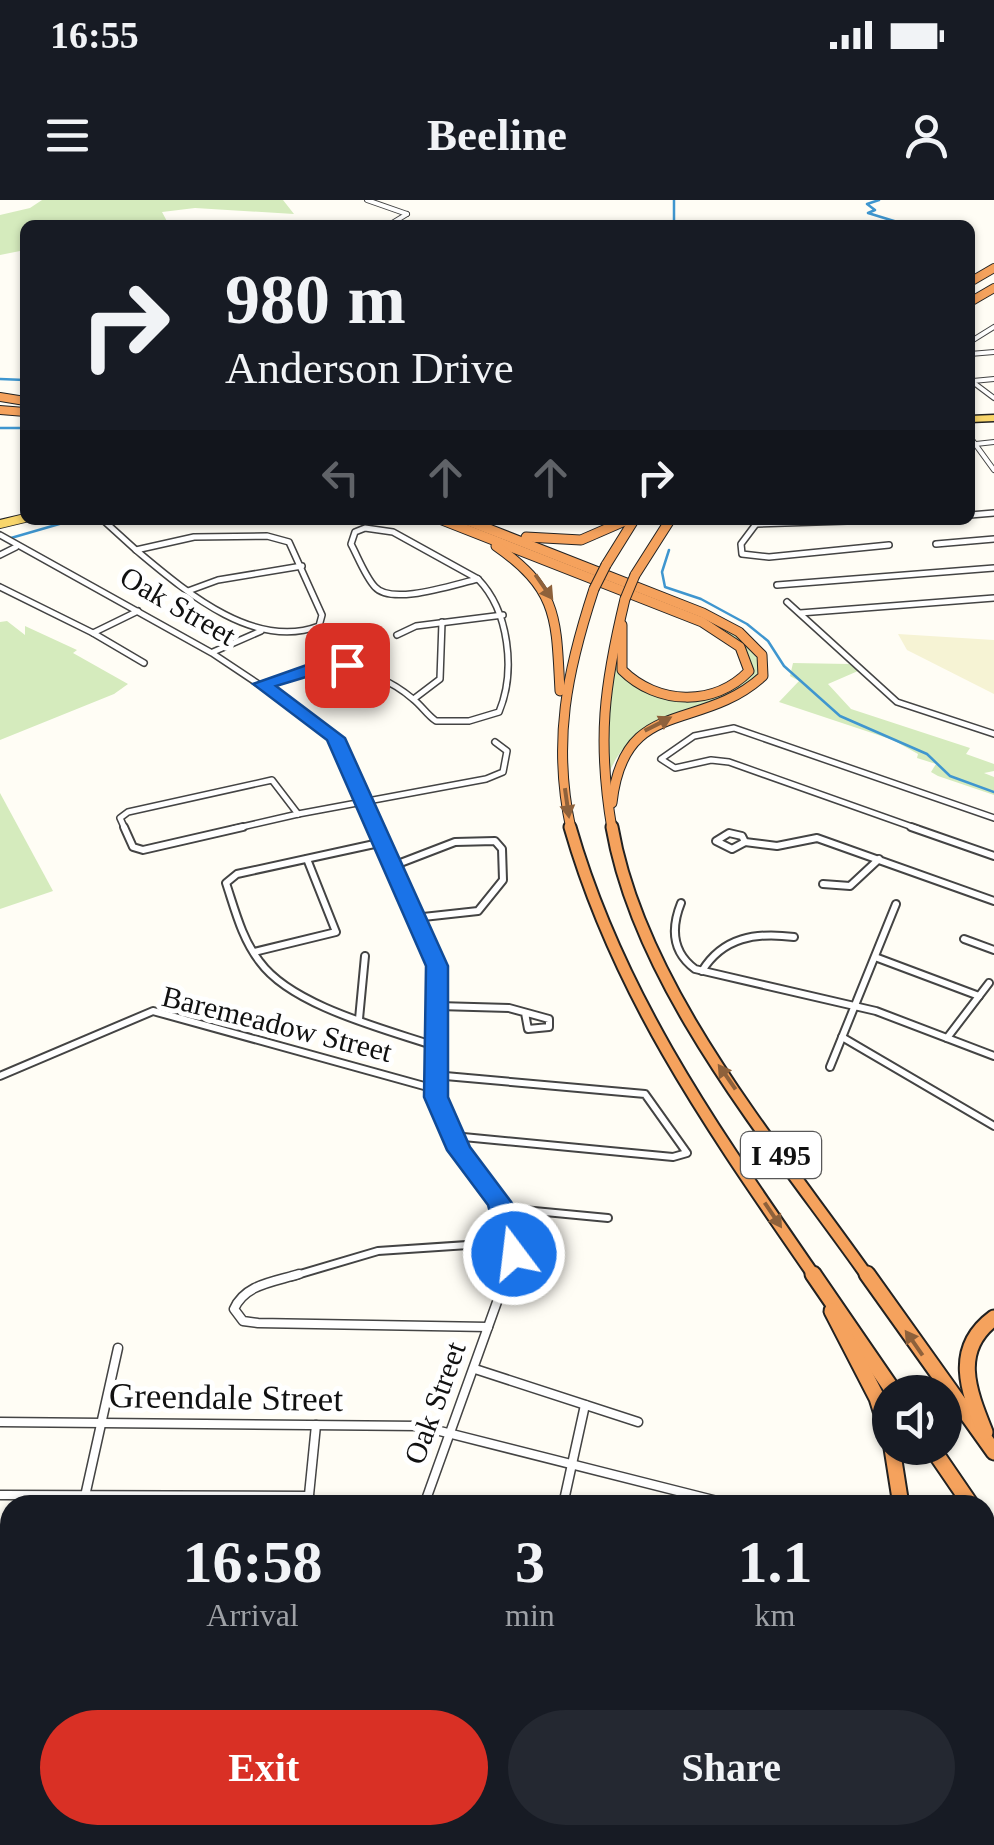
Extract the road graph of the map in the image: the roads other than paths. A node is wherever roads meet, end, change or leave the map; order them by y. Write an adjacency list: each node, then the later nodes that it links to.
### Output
1 (367, 200): 2 (street)
2 (397, 220)
3 (994, 442): 4 (street)
4 (975, 444): 5 (street)
5 (993, 468)
6 (108, 525): 20 (street)
7 (472, 525): 42 (highway, one-way to 42)
8 (474, 525): 30 (highway)
9 (474, 525): 49 (highway, one-way to 9)
10 (477, 525): 11 (highway)
11 (621, 525)
12 (628, 525): 42 (highway, I 495, bridge)
13 (667, 525): 30 (highway, I 495, bridge)
14 (755, 525): 18 (street)
15 (0, 535): 19 (street, Oak Street)
16 (994, 540): 17 (street)
17 (936, 544)
18 (889, 545)
19 (18, 546): 21 (street); 31 (street, Oak Street)
20 (136, 550): 22 (street); 27 (street)
21 (0, 555)
22 (302, 566): 27 (street); 35 (street)
23 (994, 568): 25 (street)
24 (478, 579): 24 (street); 33 (street)
25 (777, 585)
26 (0, 587): 36 (street)
27 (188, 591): 35 (street)
28 (994, 598): 32 (street)
29 (787, 602): 32 (street)
30 (624, 603): 49 (highway, I 495)
31 (138, 611): 36 (street); 38 (street, Oak Street)
32 (798, 613): 44 (street)
33 (503, 615): 34 (street); 41 (street)
34 (442, 622): 37 (street); 41 (street)
35 (261, 630): 38 (street)
36 (93, 633): 39 (street)
37 (397, 635)
38 (212, 653): 40 (street, Oak Street)
39 (144, 663)
40 (262, 684): 41 (street); 46 (street, Oak Street)
41 (414, 698)
42 (564, 706): 87 (highway, I 495, one-way to 87)
43 (741, 729): 48 (street); 52 (street)
44 (994, 734)
45 (495, 742): 46 (street)
46 (360, 800): 47 (street); 51 (street, Oak Street)
47 (298, 814): 47 (street)
48 (994, 818)
49 (613, 837): 100 (highway, I 495, one-way to 49)
50 (745, 842): 50 (street); 54 (street)
51 (379, 843): 53 (street); 55 (street, Oak Street)
52 (994, 856)
53 (307, 859): 64 (street); 64 (street)
54 (878, 860): 56 (street); 57 (street)
55 (390, 867): 60 (street, Oak Street); 60 (street)
56 (823, 884)
57 (994, 901)
58 (681, 903): 67 (street)
59 (896, 904): 66 (street)
60 (414, 918): 70 (street, Oak Street)
61 (794, 937): 67 (street)
62 (964, 939): 63 (street)
63 (994, 950)
64 (254, 952): 73 (street)
65 (365, 956): 73 (street)
66 (875, 957): 69 (street); 71 (street)
67 (702, 971): 71 (street)
68 (988, 983): 69 (street)
69 (979, 996): 75 (street)
70 (438, 1006): 72 (street); 76 (street, Oak Street)
71 (854, 1006): 74 (street); 75 (street)
72 (525, 1013)
73 (359, 1019): 76 (street)
74 (842, 1036): 78 (street); 82 (street)
75 (947, 1038): 77 (street)
76 (435, 1046): 79 (street, Oak Street)
77 (994, 1056)
78 (830, 1067)
79 (434, 1075): 81 (street, Oak Street); 83 (street)
80 (0, 1076): 81 (street, Baremeadow Street)
81 (435, 1089): 83 (street, Oak Street)
82 (994, 1126)
83 (452, 1136): 84 (street, Oak Street)
84 (502, 1208): 85 (street); 86 (street, Oak Street)
85 (608, 1218)
86 (512, 1242): 89 (street, Oak Street); 89 (street)
87 (820, 1285): 92 (highway, I 495); 93 (highway)
88 (994, 1318): 100 (highway)
89 (488, 1327): 91 (street, Oak Street)
90 (118, 1348): 97 (street)
91 (475, 1368): 94 (street); 99 (street, Oak Street)
92 (882, 1375)
93 (872, 1388)
94 (585, 1405): 96 (street); 101 (street)
95 (0, 1422): 97 (street, Greendale Street)
96 (638, 1422)
97 (102, 1423): 98 (street, Greendale Street); 104 (street)
98 (316, 1425): 99 (street, Greendale Street); 105 (street)
99 (452, 1433): 101 (street, Greendale Street); 106 (street, Oak Street)
100 (993, 1451)
101 (572, 1464): 107 (street); 108 (street, Greendale Street)
102 (895, 1465): 109 (highway)
103 (944, 1465): 110 (highway)
104 (85, 1495)
105 (309, 1495)
106 (428, 1495)
107 (565, 1495)
108 (694, 1495)
109 (899, 1495)
110 (965, 1495)

